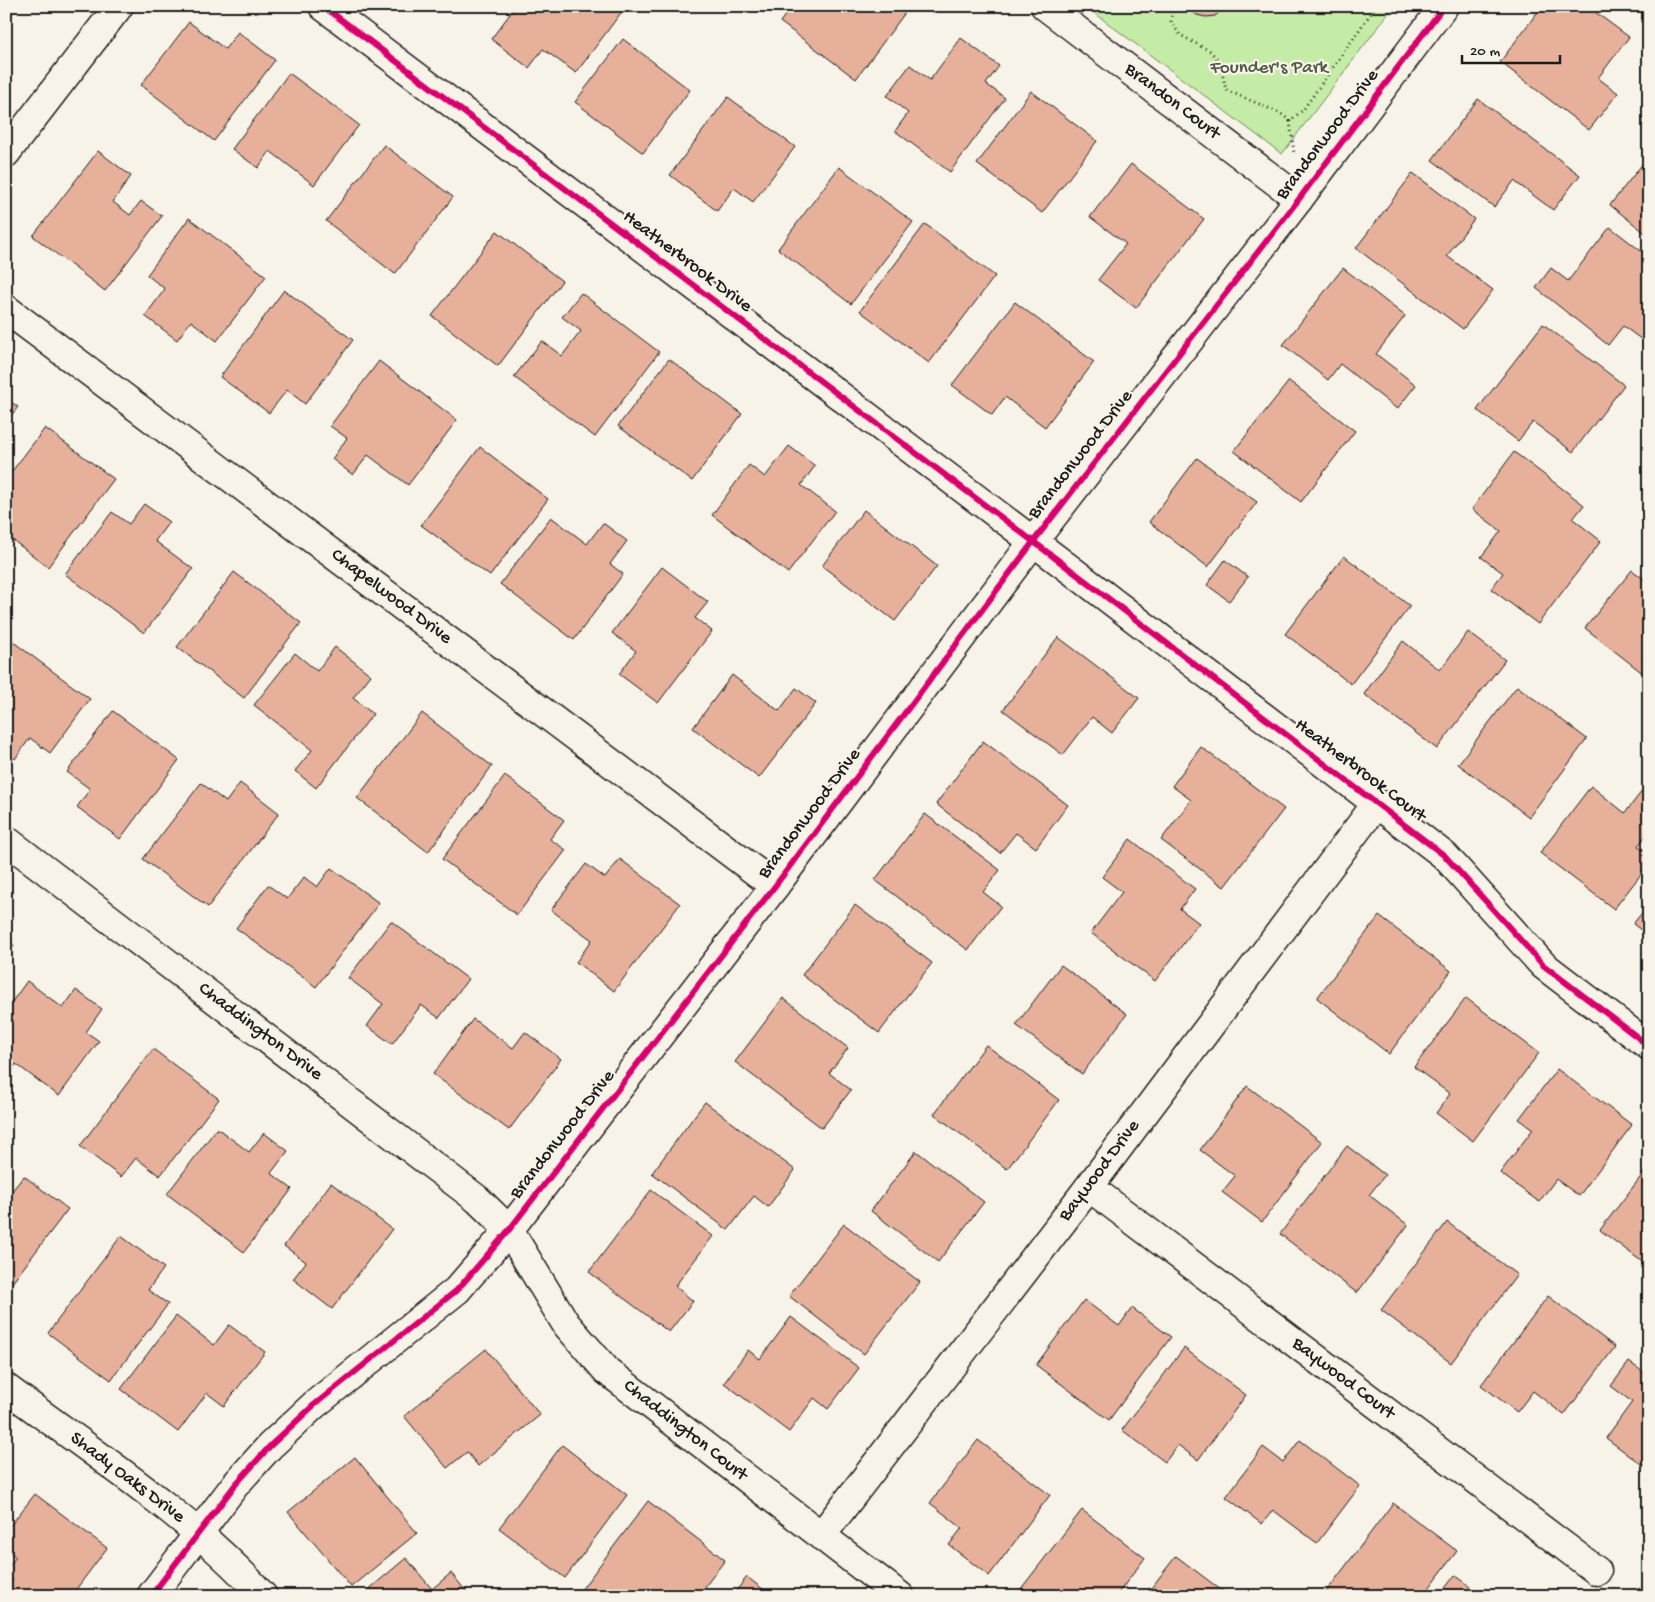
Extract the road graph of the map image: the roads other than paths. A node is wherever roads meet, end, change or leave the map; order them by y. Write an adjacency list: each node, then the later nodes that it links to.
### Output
1 (119, 6): 5 (street)
2 (323, 6): 8 (street, Heatherbrook Drive)
3 (1044, 6): 6 (street, Brandon Court)
4 (1444, 6): 6 (street, Brandonwood Drive)
5 (6, 154)
6 (1299, 198): 8 (street, Brandonwood Drive)
7 (6, 309): 11 (street, Chapelwood Drive)
8 (1033, 542): 9 (street, Heatherbrook Court); 11 (street, Brandonwood Drive)
9 (1377, 803): 12 (street, Heatherbrook Court); 13 (street, Baywood Drive)
10 (6, 840): 14 (street, Chaddington Drive)
11 (775, 886): 14 (street, Brandonwood Drive)
12 (1649, 1046)
13 (1089, 1187): 17 (street, Baywood Drive); 18 (street, Baywood Court)
14 (509, 1230): 16 (street, Brandonwood Drive); 17 (street, Chaddington Court)
15 (6, 1388): 16 (street, Shady Oaks Drive)
16 (198, 1533): 19 (street, Brandonwood Drive); 20 (street, Shady Oaks Drive)
17 (821, 1536): 21 (street, Chaddington Court)
18 (1597, 1571)
19 (151, 1596)
20 (263, 1596)
21 (900, 1596)

